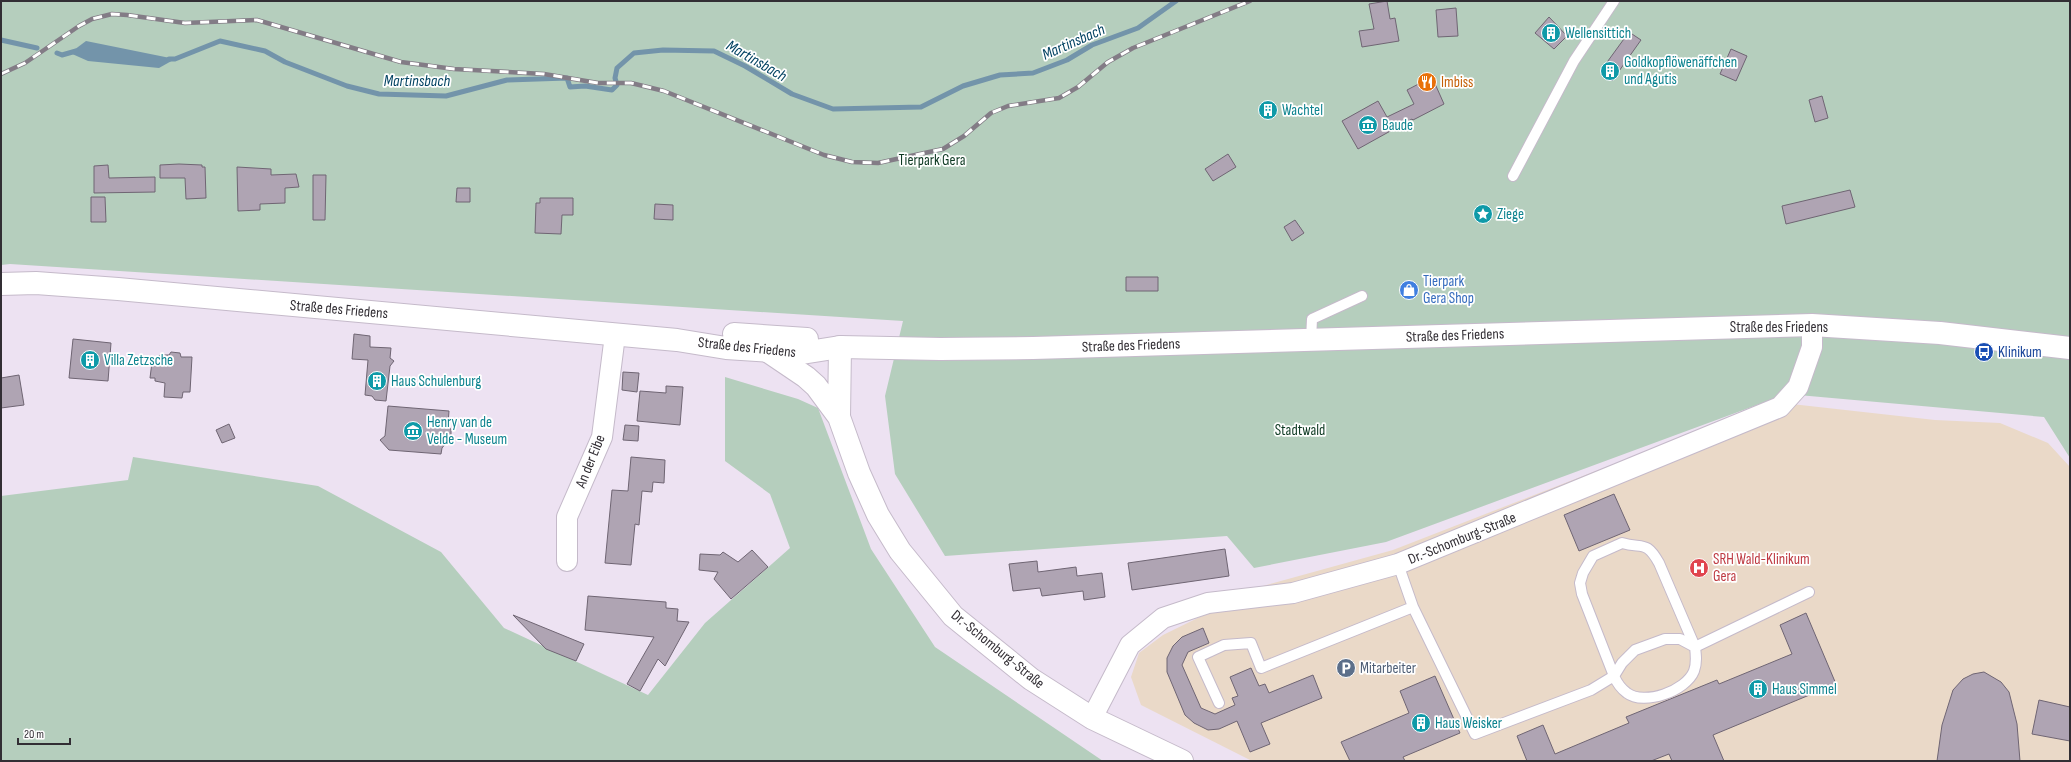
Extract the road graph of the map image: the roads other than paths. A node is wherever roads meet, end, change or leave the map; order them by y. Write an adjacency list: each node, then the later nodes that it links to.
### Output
1 (1614, 1): 2 (lane)
2 (1513, 176)
3 (1, 284): 6 (main road, Straße des Friedens)
4 (1362, 296): 8 (lane)
5 (1812, 325): 8 (main road, Straße des Friedens); 10 (main road, Straße des Friedens); 14 (street, Dr.-Schomburg-Straße)
6 (615, 335): 7 (main road, Straße des Friedens); 13 (street, An der Eibe)
7 (677, 340): 9 (main road, Straße des Friedens); 11 (main road, Straße des Friedens)
8 (1311, 340): 9 (main road, Straße des Friedens)
9 (840, 347): 11 (main road, Straße des Friedens); 12 (main road, Dr.-Schomburg-Straße)
10 (2070, 348)
11 (769, 352): 12 (main road)
12 (839, 417): 20 (main road, Dr.-Schomburg-Straße)
13 (566, 562)
14 (1398, 564): 16 (lane); 20 (street, Dr.-Schomburg-Straße)
15 (1809, 592): 17 (lane)
16 (1414, 607): 18 (lane); 19 (lane)
17 (1695, 647): 18 (lane); 18 (lane); 18 (lane)
18 (1614, 676)
19 (1219, 703)
20 (1092, 718): 21 (main road, Dr.-Schomburg-Straße)
21 (1182, 761)

